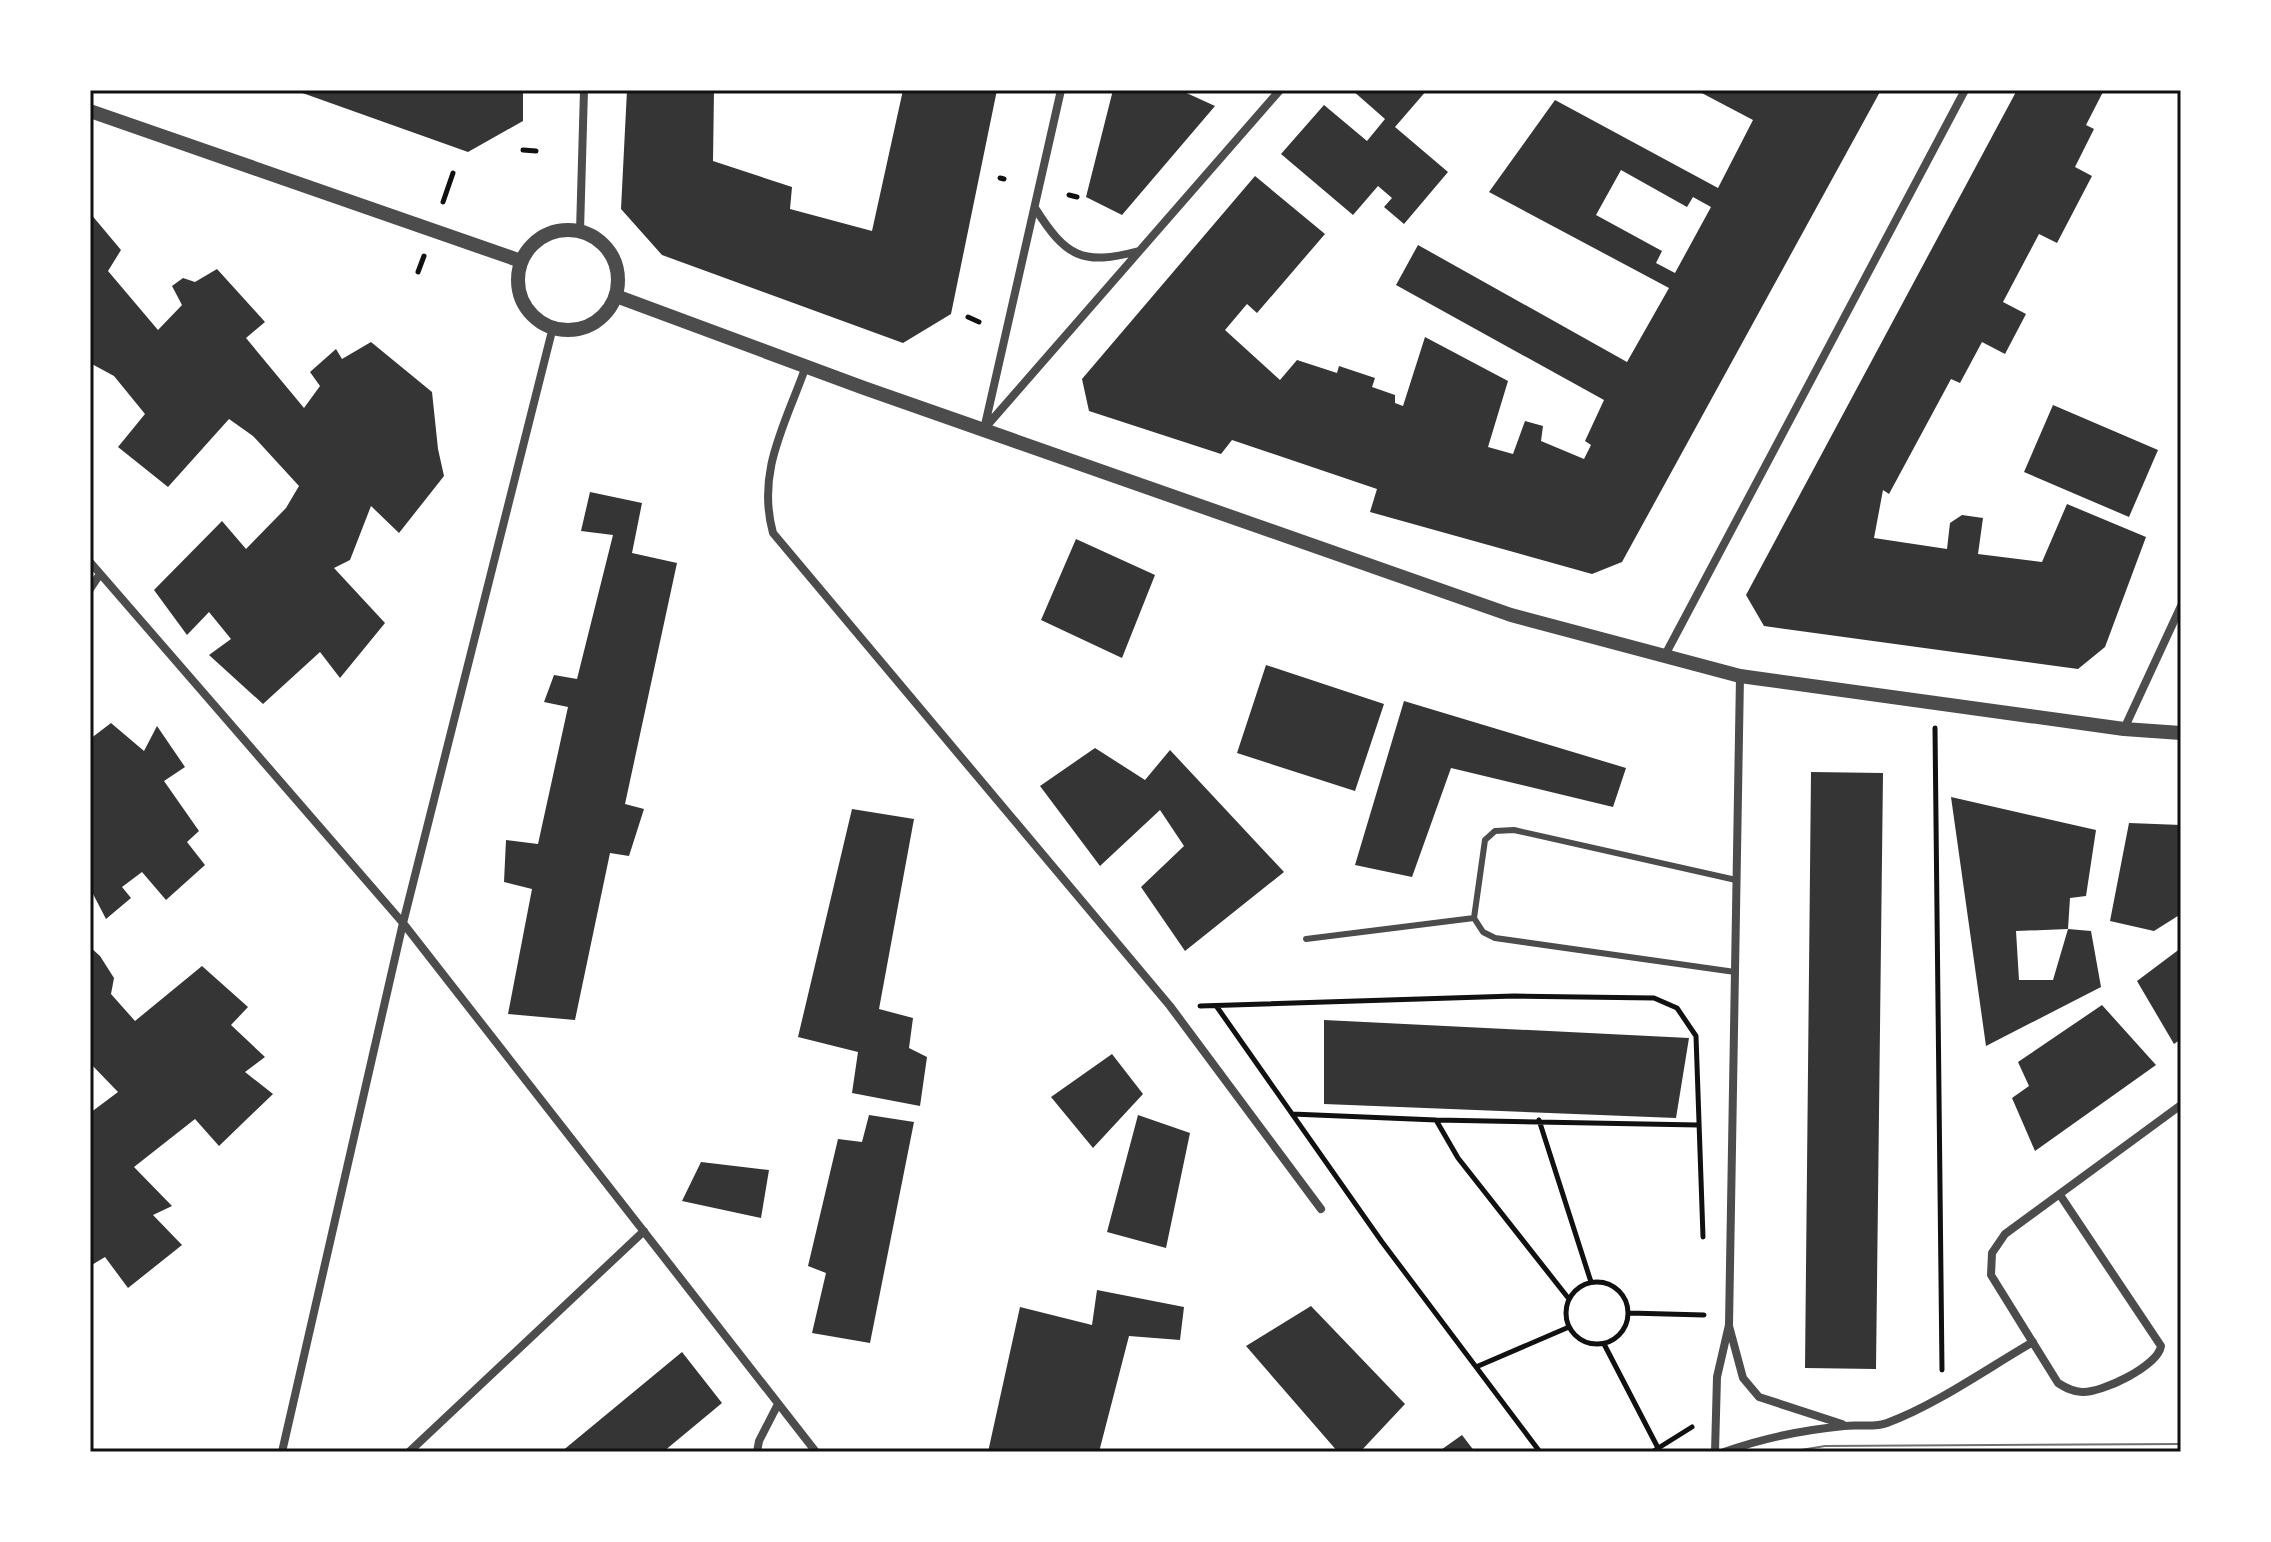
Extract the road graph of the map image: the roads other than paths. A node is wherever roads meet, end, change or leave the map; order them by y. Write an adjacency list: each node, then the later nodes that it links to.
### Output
1 (584, 90): 7 (street)
2 (1061, 90): 6 (street)
3 (1280, 90): 8 (street)
4 (1965, 90): 18 (street)
5 (90, 111): 9 (street)
6 (1035, 208): 8 (street); 13 (street)
7 (580, 231): 9 (street); 10 (street)
8 (1139, 251): 13 (street)
9 (521, 261): 11 (street)
10 (616, 296): 11 (street); 12 (street)
11 (553, 327): 24 (street)
12 (806, 366): 13 (street); 29 (street)
13 (984, 429): 18 (street)
14 (90, 562): 15 (street)
15 (100, 574): 16 (street); 24 (street)
16 (90, 589)
17 (2181, 606): 20 (street)
18 (1664, 657): 19 (street)
19 (1740, 676): 20 (street); 22 (street)
20 (2124, 729): 21 (street)
21 (2181, 733)
22 (1736, 880): 23 (lane); 26 (street)
23 (1474, 918): 25 (lane); 26 (lane)
24 (403, 923): 30 (street); 35 (street)
25 (1306, 939)
26 (1735, 972): 31 (street)
27 (2181, 1105): 28 (street)
28 (2060, 1195): 32 (street); 32 (street)
29 (1321, 1209)
30 (644, 1231): 33 (street); 36 (street)
31 (1729, 1325): 34 (street); 39 (street)
32 (2033, 1342): 34 (street)
33 (778, 1404): 37 (street); 38 (street)
34 (1847, 1425): 40 (street)
35 (282, 1452)
36 (409, 1452)
37 (757, 1452)
38 (816, 1452)
39 (1715, 1452)
40 (1724, 1452)

